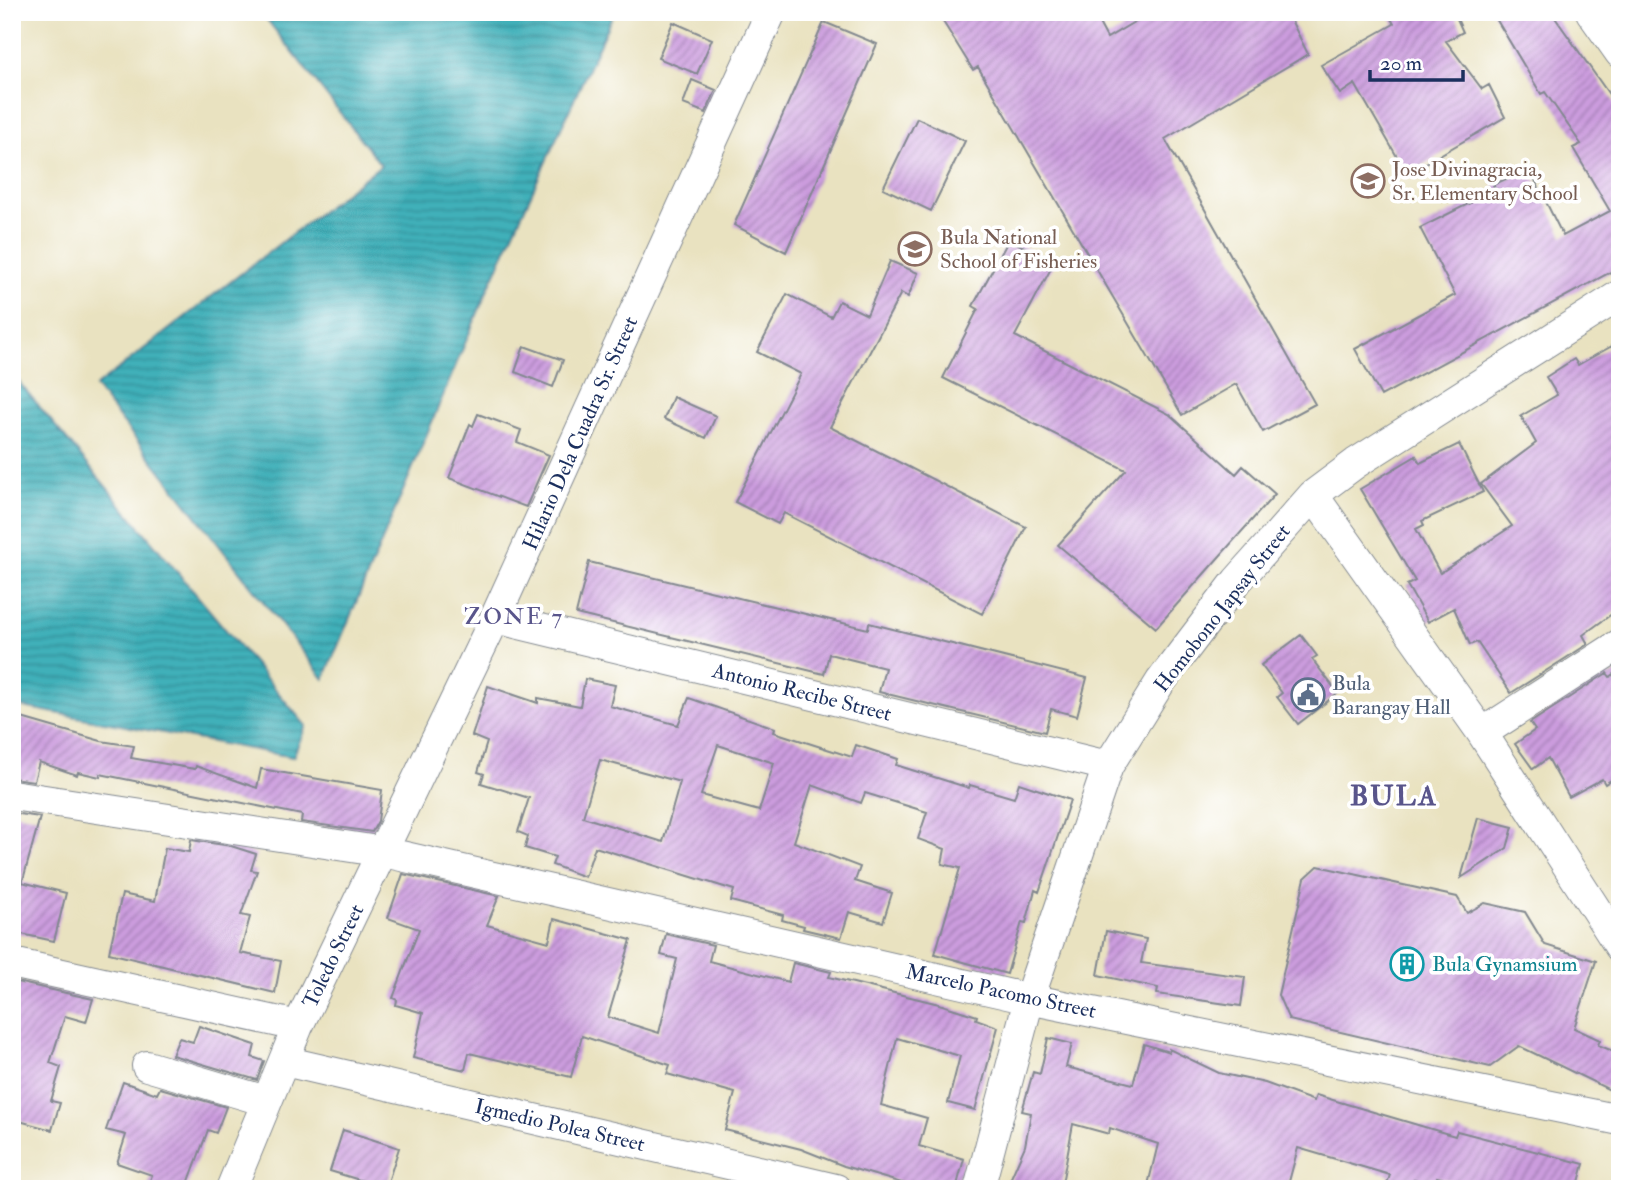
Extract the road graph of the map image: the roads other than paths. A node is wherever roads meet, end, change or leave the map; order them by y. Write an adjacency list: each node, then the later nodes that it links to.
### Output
1 (771, 12): 6 (street, Hilario Dela Cuadra Sr. Street)
2 (1591, 12): 3 (street)
3 (1620, 53)
4 (1620, 295): 5 (street, Homobono Japsay Street)
5 (1313, 495): 8 (street); 9 (street, Homobono Japsay Street)
6 (495, 618): 9 (street, Antonio Recibe Street); 11 (street, Hilario Dela Cuadra Sr. Street)
7 (1620, 643): 8 (street)
8 (1482, 733): 12 (street)
9 (1108, 766): 14 (street, Homobono Japsay Street)
10 (12, 794): 11 (street, Marcelo Pacomo Street)
11 (384, 852): 14 (street, Marcelo Pacomo Street); 15 (street, Toledo Street)
12 (1615, 932)
13 (12, 963): 15 (street)
14 (1029, 999): 19 (street, Marcelo Pacomo Street); 22 (street, Homobono Japsay Street)
15 (299, 1026): 16 (street, Toledo Street)
16 (284, 1061): 18 (street, Toledo Street); 21 (street, Igmedio Polea Street)
17 (146, 1066): 18 (street)
18 (266, 1101): 20 (street, Toledo Street)
19 (1620, 1120)
20 (231, 1189)
21 (836, 1189)
22 (979, 1189)

